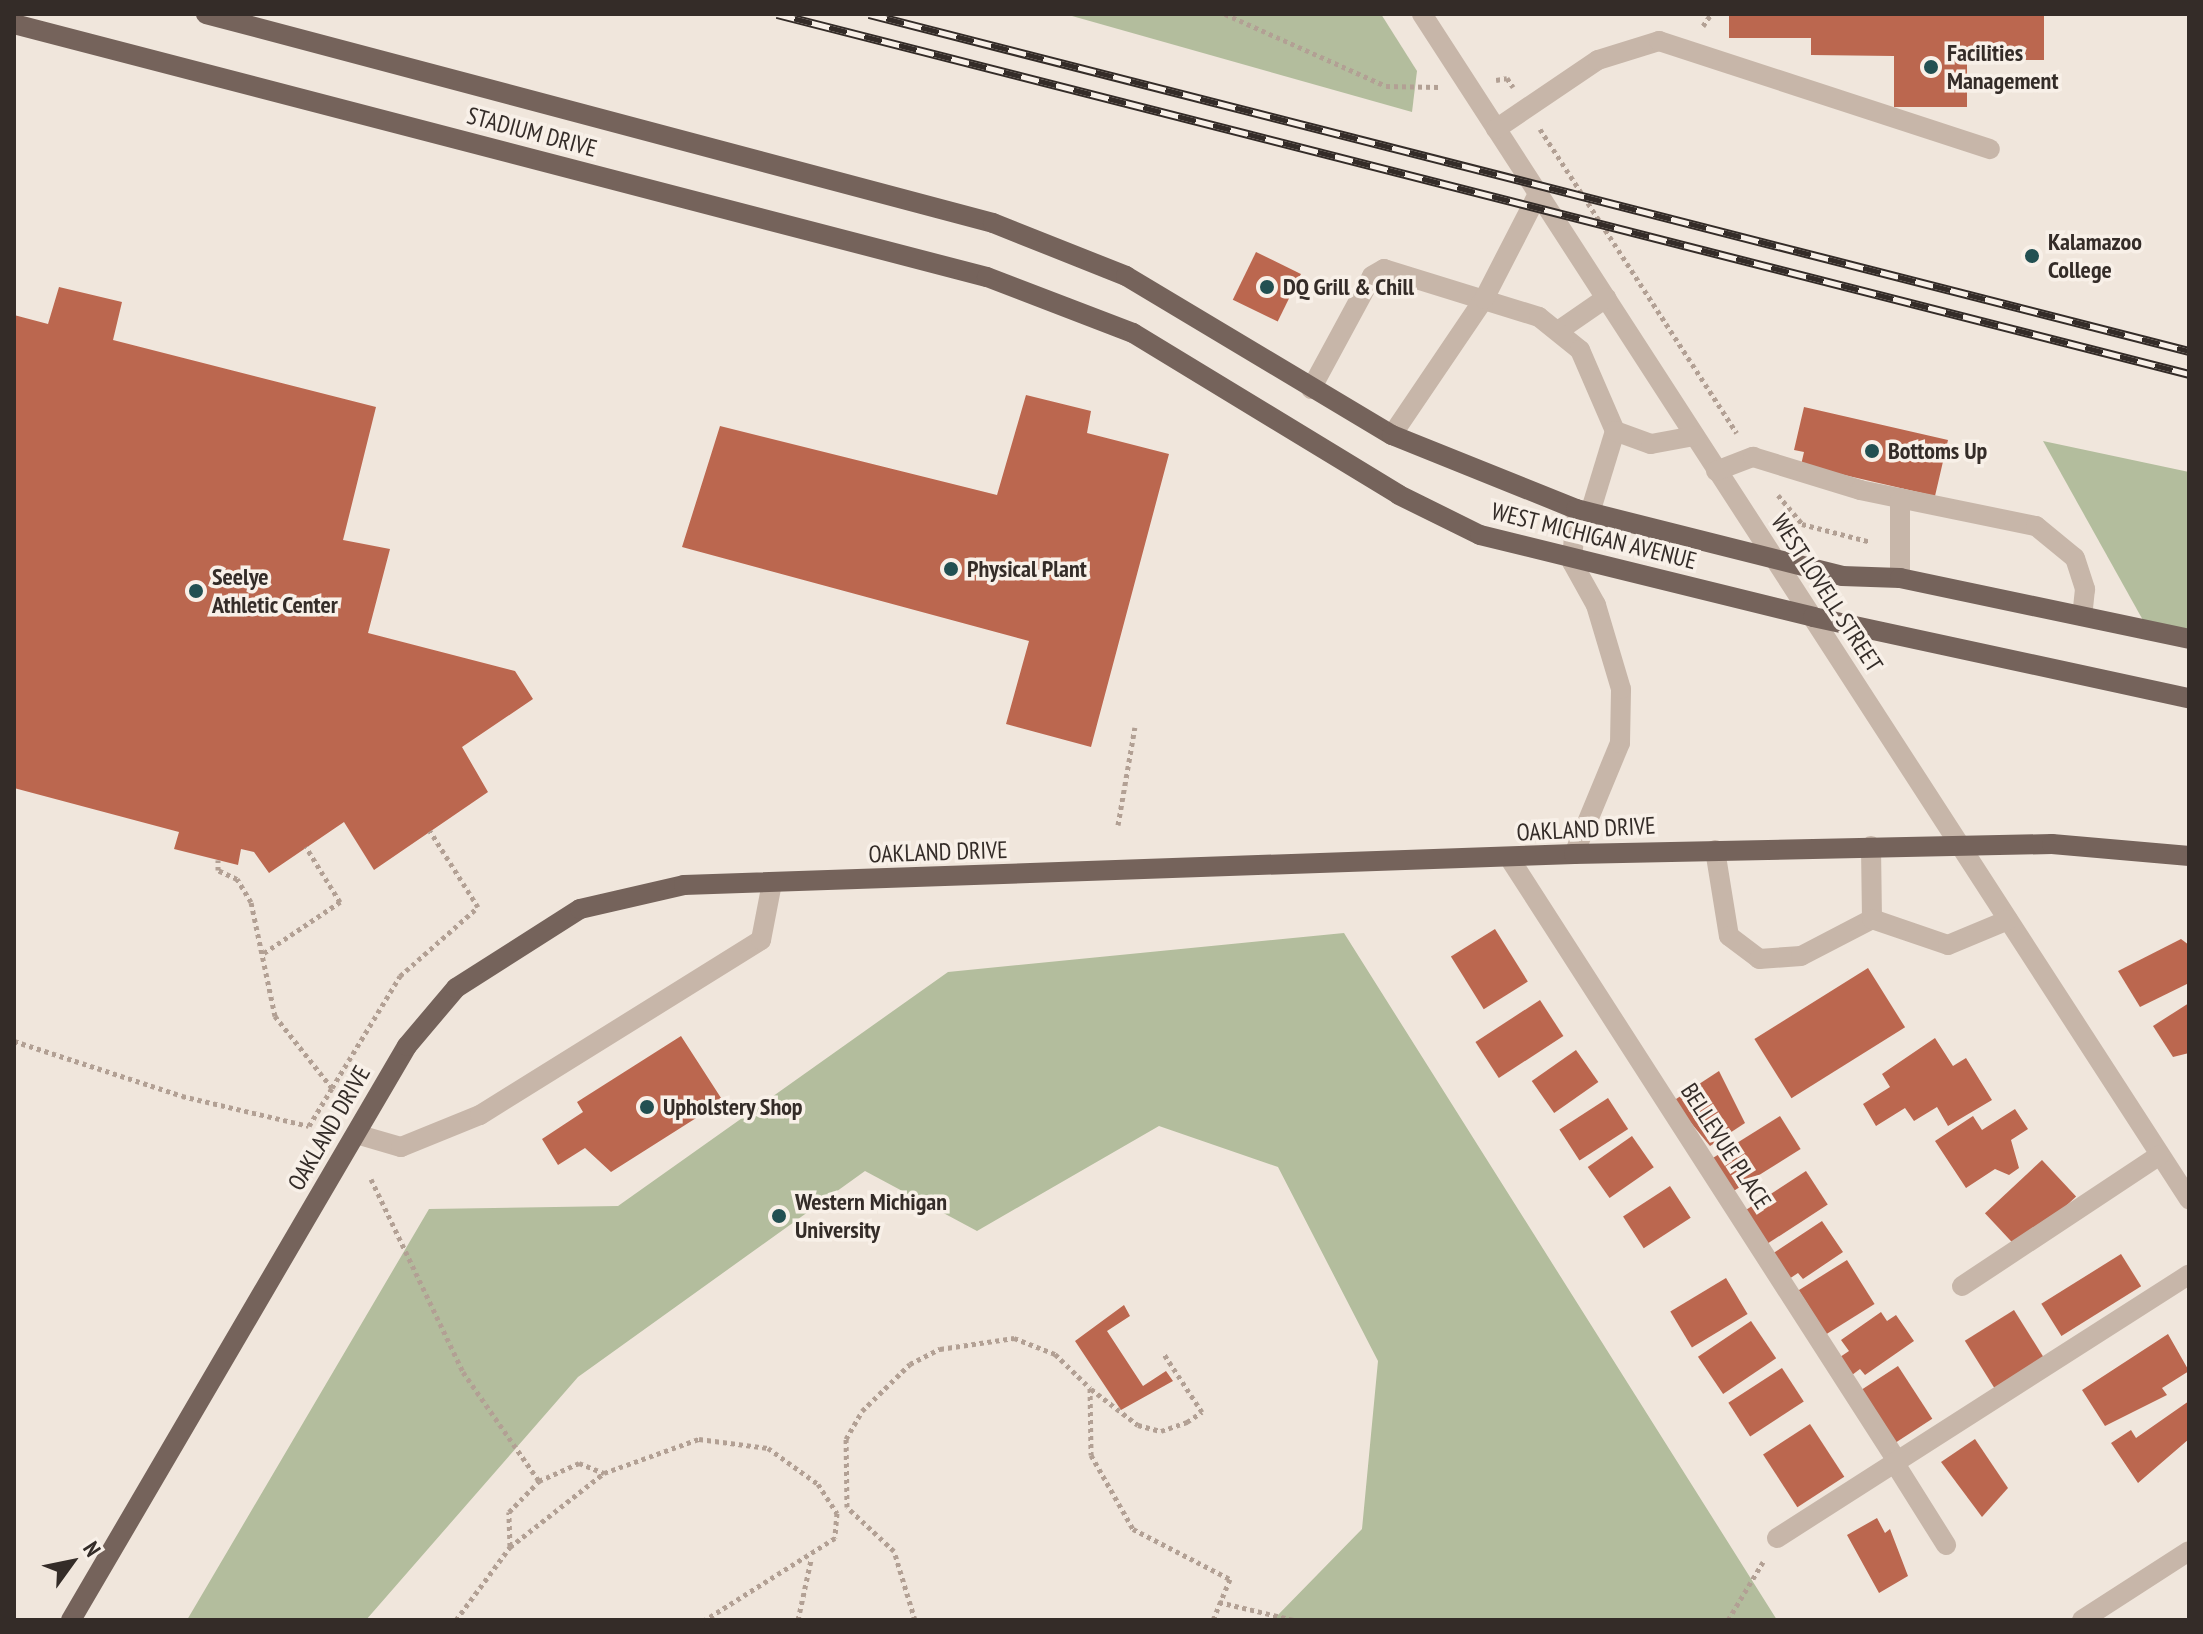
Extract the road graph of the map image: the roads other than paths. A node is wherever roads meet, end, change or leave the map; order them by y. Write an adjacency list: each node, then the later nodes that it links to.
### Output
1 (206, 14): 7 (main road, STADIUM DRIVE)
2 (1422, 14): 4 (street, WEST LOVELL STREET)
3 (14, 24): 8 (main road, STADIUM DRIVE)
4 (1496, 129): 5 (street); 6 (street, WEST LOVELL STREET)
5 (1990, 149)
6 (1538, 194): 9 (street, WEST LOVELL STREET); 10 (street)
7 (1055, 246): 12 (main road, WEST MICHIGAN AVENUE)
8 (1036, 295): 20 (main road, WEST MICHIGAN AVENUE)
9 (1606, 298): 11 (street); 15 (street, WEST LOVELL STREET)
10 (1484, 299): 11 (street); 12 (street); 14 (street)
11 (1561, 329): 13 (street)
12 (1311, 389): 14 (main road, WEST MICHIGAN AVENUE)
13 (1615, 431): 15 (street); 18 (street)
14 (1392, 435): 18 (main road, WEST MICHIGAN AVENUE)
15 (1694, 436): 16 (street, WEST LOVELL STREET)
16 (1716, 471): 17 (street); 19 (street, WEST LOVELL STREET)
17 (1900, 498): 21 (street); 22 (street)
18 (1583, 511): 19 (main road, WEST MICHIGAN AVENUE); 20 (street)
19 (1776, 558): 21 (main road, WEST MICHIGAN AVENUE); 23 (street, WEST LOVELL STREET)
20 (1572, 562): 23 (main road, WEST MICHIGAN AVENUE); 29 (street)
21 (1900, 578): 22 (main road, WEST MICHIGAN AVENUE)
22 (2082, 616): 24 (main road, WEST MICHIGAN AVENUE)
23 (1813, 617): 25 (main road, WEST MICHIGAN AVENUE); 26 (street, WEST LOVELL STREET)
24 (2189, 639)
25 (2189, 698)
26 (1960, 843): 27 (main road, OAKLAND DRIVE); 30 (main road, OAKLAND DRIVE); 34 (street, WEST LOVELL STREET)
27 (1871, 846): 28 (main road, OAKLAND DRIVE); 33 (street)
28 (1715, 850): 29 (main road, OAKLAND DRIVE); 33 (street)
29 (1574, 854): 31 (main road, OAKLAND DRIVE)
30 (2189, 856)
31 (1510, 859): 32 (main road, OAKLAND DRIVE); 40 (street, BELLEVUE PLACE)
32 (772, 883): 35 (main road, OAKLAND DRIVE); 35 (street)
33 (1872, 919): 34 (street)
34 (2008, 920): 36 (street, WEST LOVELL STREET)
35 (356, 1134): 44 (main road, OAKLAND DRIVE)
36 (2160, 1155): 37 (street, WEST LOVELL STREET); 39 (street)
37 (2189, 1199)
38 (2189, 1275): 40 (street)
39 (1962, 1286)
40 (1896, 1461): 41 (street); 42 (street, BELLEVUE PLACE)
41 (1777, 1538)
42 (1946, 1545)
43 (2189, 1551): 45 (street)
44 (71, 1620)
45 (2082, 1620)

